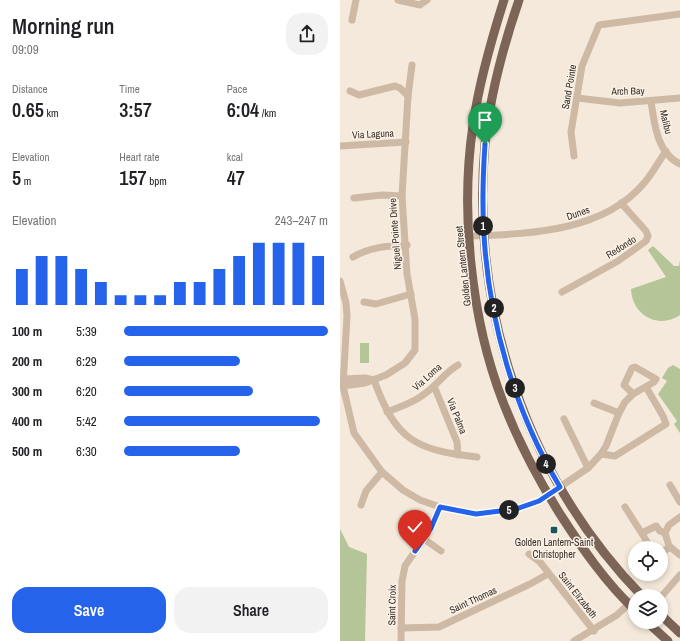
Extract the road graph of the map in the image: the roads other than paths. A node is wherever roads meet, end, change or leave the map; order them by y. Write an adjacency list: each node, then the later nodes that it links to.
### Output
1 (356, 0): 7 (street)
2 (398, 0): 3 (street)
3 (427, 0)
4 (504, 0): 23 (main road, Golden Lantern Street)
5 (519, 0): 22 (main road)
6 (680, 14): 11 (street, Sand Pointe)
7 (352, 20)
8 (412, 65): 10 (street, Niguel Pointe Drive)
9 (350, 91): 10 (street)
10 (408, 96): 14 (street, Niguel Pointe Drive)
11 (577, 98): 13 (street, Arch Bay); 17 (street, Sand Pointe)
12 (680, 98): 13 (street, Arch Bay)
13 (651, 101): 16 (street, Malibu)
14 (406, 142): 15 (street, Via Laguna); 19 (street, Niguel Pointe Drive)
15 (340, 146)
16 (666, 151): 18 (street, Malibu); 21 (street, Dunes)
17 (574, 156)
18 (680, 164)
19 (402, 196): 20 (street); 24 (street, Niguel Pointe Drive)
20 (354, 198)
21 (621, 202): 22 (street, Dunes); 27 (street, Redondo)
22 (484, 235): 23 (street, Dunes); 46 (main road)
23 (470, 236): 47 (main road, Golden Lantern Street)
24 (407, 245): 25 (street); 28 (street, Niguel Pointe Drive)
25 (353, 257)
26 (340, 281): 32 (street)
27 (562, 292)
28 (411, 294): 29 (street); 31 (street, Niguel Pointe Drive)
29 (364, 302)
30 (458, 365): 33 (street, Via Loma)
31 (374, 380): 32 (street, Niguel Pointe Drive); 37 (street)
32 (343, 382): 44 (street)
33 (434, 386): 37 (street, Via Loma); 41 (street, Via Palma)
34 (646, 388): 35 (street); 35 (street); 40 (street)
35 (633, 394): 38 (street)
36 (594, 403): 38 (street)
37 (387, 412): 41 (street)
38 (619, 413): 40 (street)
39 (564, 419): 43 (street)
40 (601, 454): 43 (street)
41 (458, 455): 42 (street)
42 (478, 457)
43 (588, 468): 46 (street)
44 (382, 472): 49 (street); 50 (street)
45 (670, 485): 48 (street)
46 (560, 487): 47 (street); 63 (main road)
47 (548, 495): 50 (street); 65 (main road, Golden Lantern Street)
48 (680, 502)
49 (361, 505)
50 (440, 507): 55 (street, Saint Croix)
51 (625, 507): 54 (street)
52 (680, 518): 53 (street)
53 (665, 533): 54 (street); 57 (street)
54 (642, 534): 56 (street)
55 (424, 539): 58 (street); 68 (street, Saint Croix)
56 (646, 541)
57 (670, 547): 60 (street)
58 (441, 551)
59 (529, 554): 61 (street, Saint Elizabeth)
60 (680, 555)
61 (548, 574): 68 (street, Saint Thomas); 70 (street, Saint Elizabeth)
62 (680, 575): 64 (street)
63 (628, 589)
64 (668, 589)
65 (628, 592)
66 (628, 606): 70 (street)
67 (668, 622): 71 (main road)
68 (401, 628): 72 (street, Saint Croix)
69 (655, 629): 74 (main road)
70 (594, 631): 73 (street)
71 (680, 633)
72 (401, 641)
73 (574, 641)
74 (668, 641)

